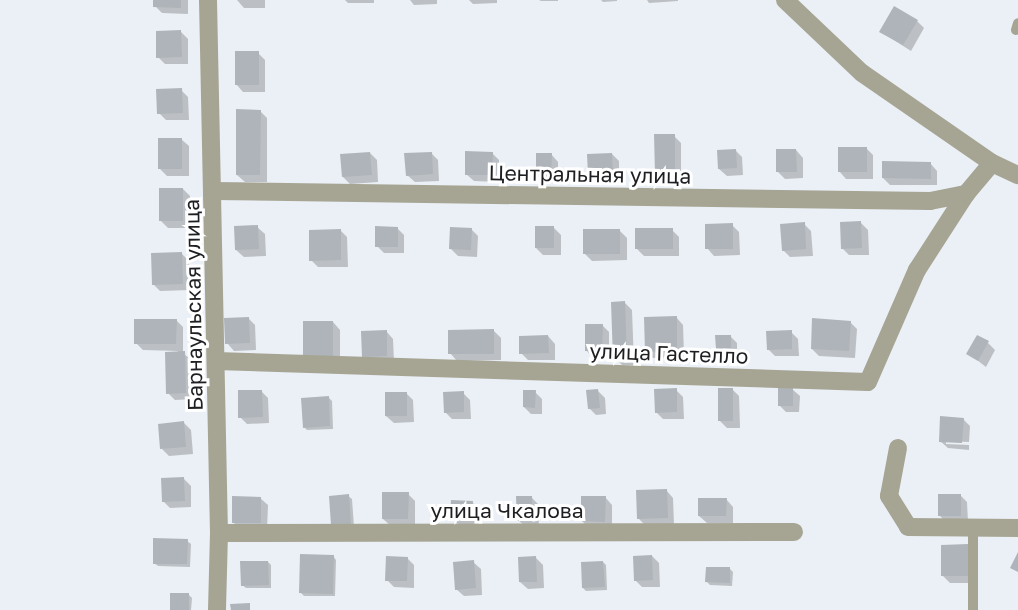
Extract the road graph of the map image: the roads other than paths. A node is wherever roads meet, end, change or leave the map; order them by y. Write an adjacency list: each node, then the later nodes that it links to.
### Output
1 (208, 0): 5 (street, Барнаульская улица)
2 (785, 0): 3 (street)
3 (992, 163): 4 (street); 6 (street, улица Гастелло)
4 (1018, 175)
5 (213, 191): 6 (street, Центральная улица); 7 (street, Барнаульская улица)
6 (966, 194): 7 (street, улица Гастелло)
7 (216, 361): 12 (street, Барнаульская улица)
8 (898, 448): 9 (street)
9 (973, 528): 10 (street); 14 (lane)
10 (1018, 528)
11 (794, 532): 12 (street, улица Чкалова)
12 (219, 533): 13 (street, Барнаульская улица)
13 (217, 610)
14 (973, 610)

